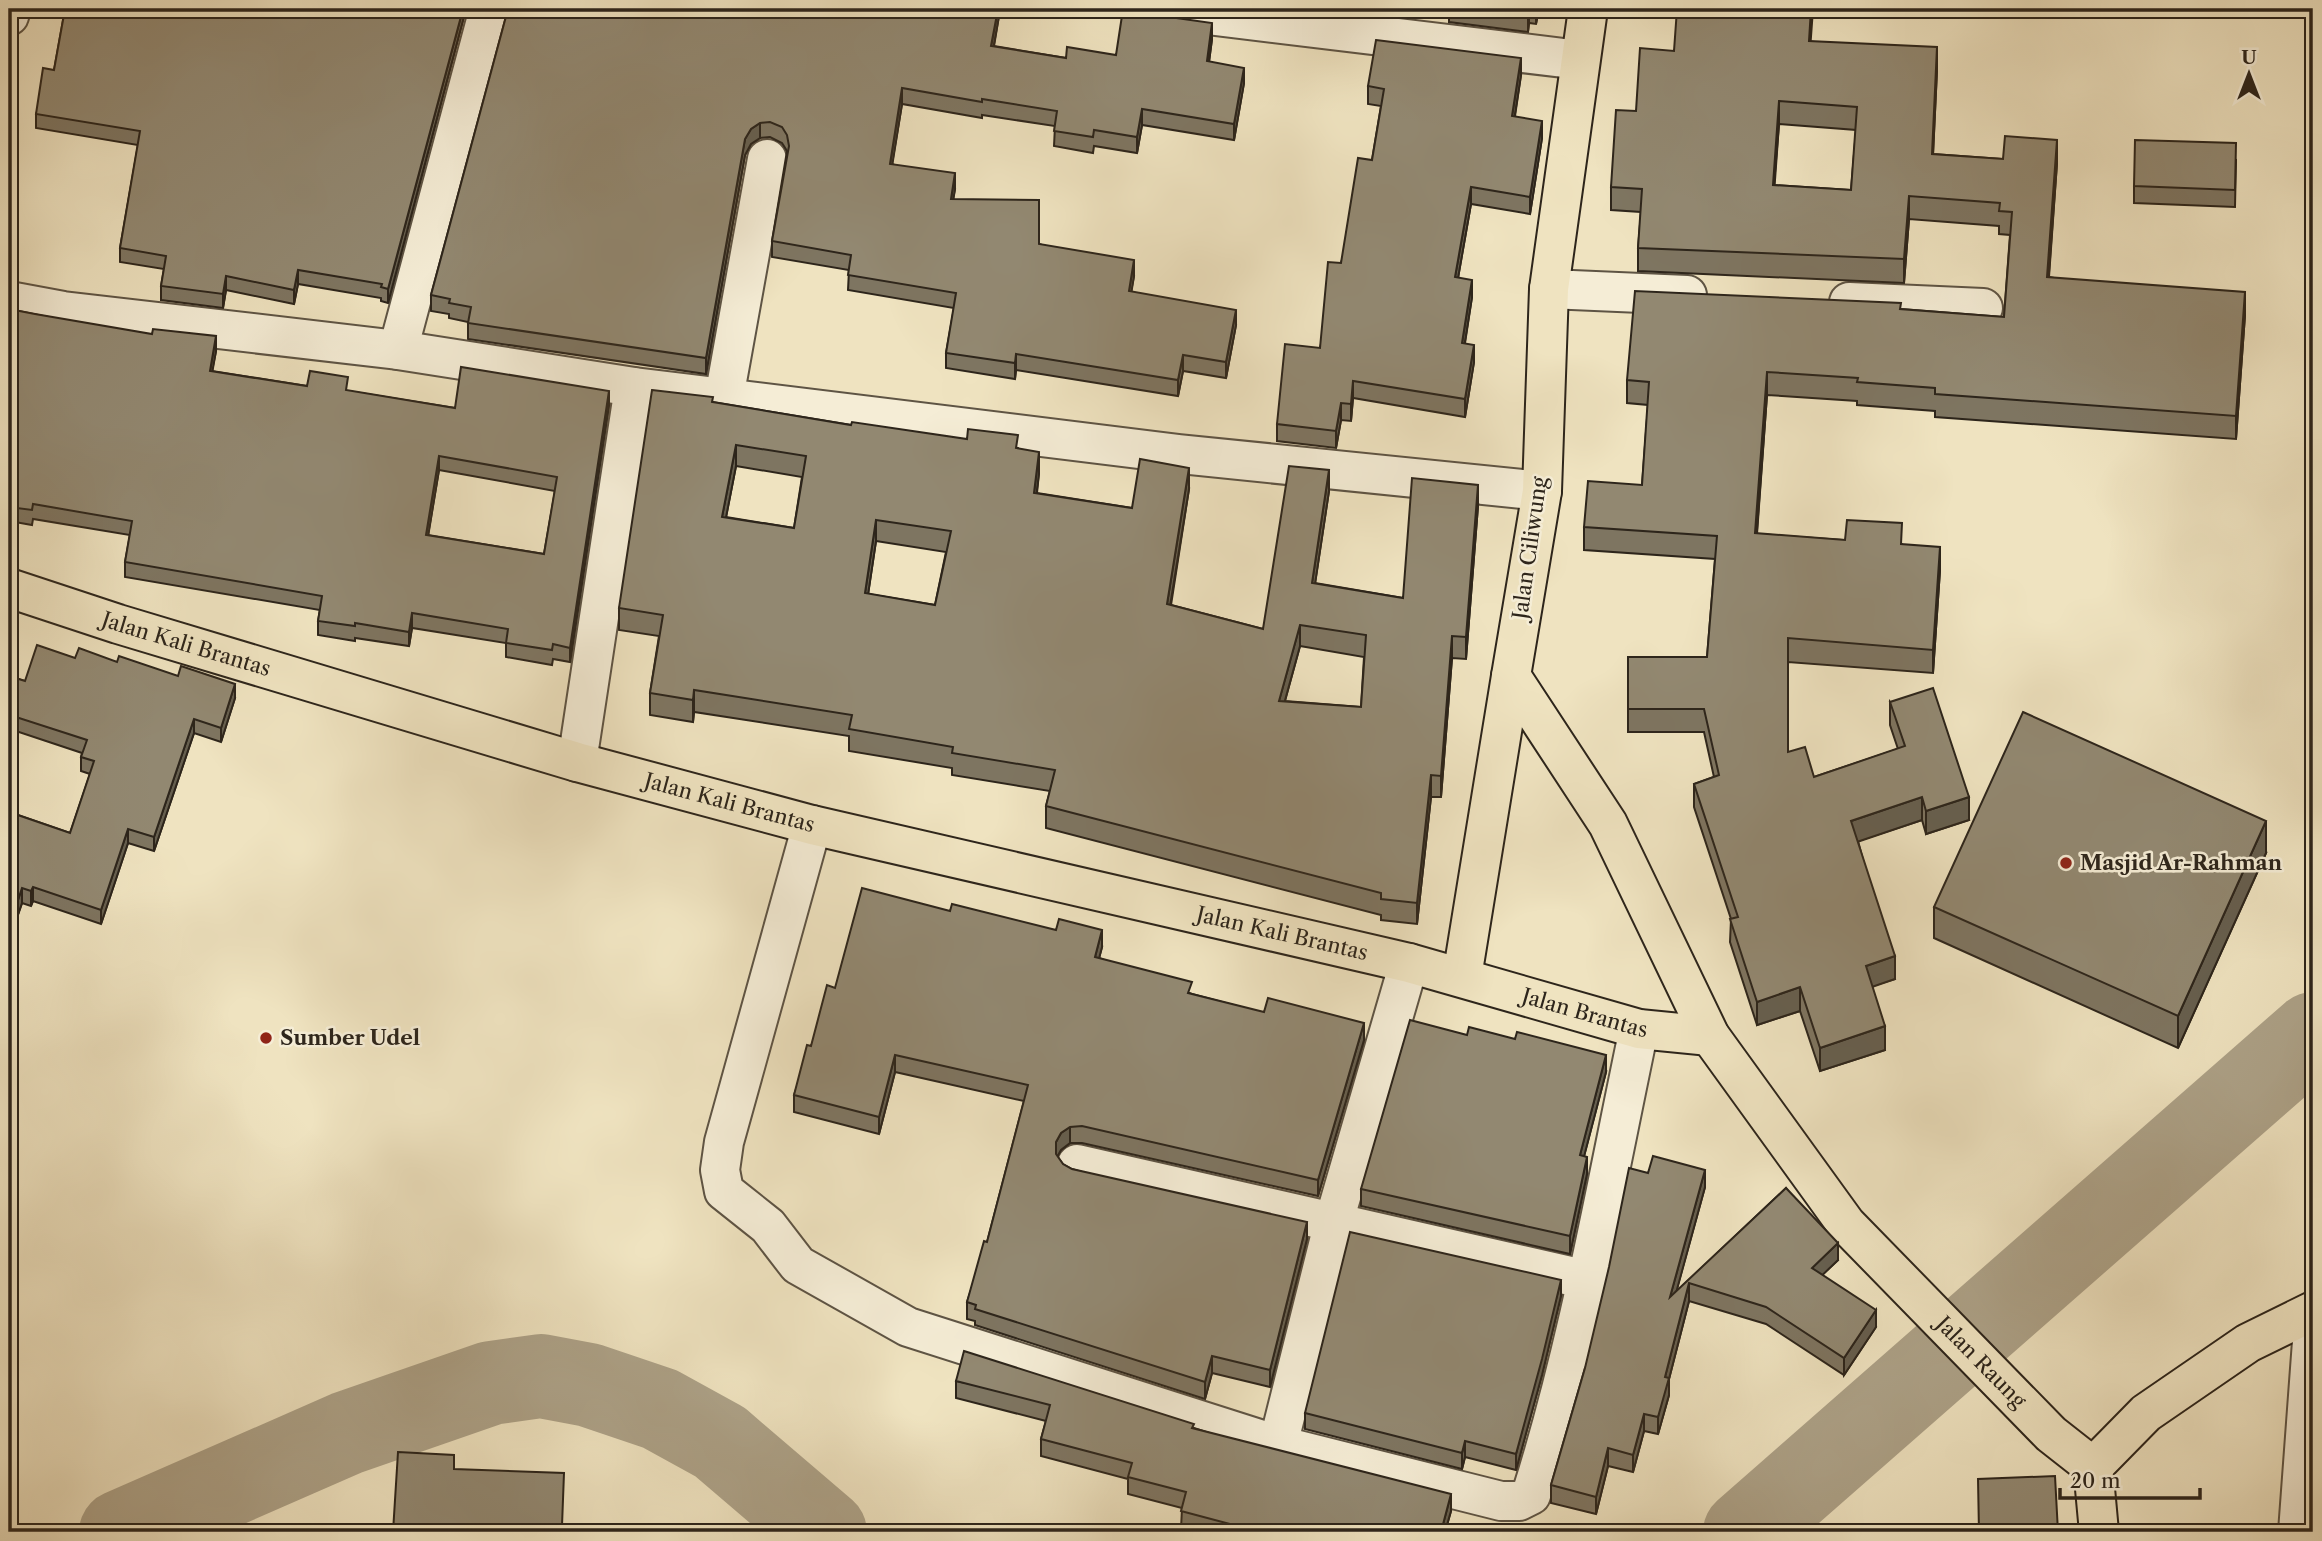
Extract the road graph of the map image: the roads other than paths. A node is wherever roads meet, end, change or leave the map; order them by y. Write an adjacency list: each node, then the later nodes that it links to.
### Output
1 (11, 9): 5 (street)
2 (489, 9): 13 (street)
3 (1158, 9): 6 (street)
4 (1588, 9): 6 (main road, Jalan Ciliwung)
5 (9, 16)
6 (1580, 60): 8 (main road, Jalan Ciliwung)
7 (767, 159): 15 (street)
8 (1549, 289): 9 (street); 16 (main road, Jalan Ciliwung)
9 (1726, 296)
10 (1821, 300): 12 (street)
11 (9, 301): 13 (street)
12 (1983, 307)
13 (398, 350): 14 (street)
14 (634, 387): 15 (street); 19 (street)
15 (724, 398): 16 (street)
16 (1542, 491): 18 (main road, Jalan Ciliwung)
17 (9, 588): 19 (main road, Jalan Kali Brantas)
18 (1510, 676): 22 (main road, Jalan Ciliwung); 24 (main road)
19 (577, 762): 20 (main road, Jalan Kali Brantas)
20 (812, 825): 21 (main road, Jalan Kali Brantas); 30 (street)
21 (1409, 963): 22 (main road, Jalan Kali Brantas); 26 (street)
22 (1462, 977): 23 (main road, Jalan Brantas)
23 (1639, 1029): 24 (main road, Jalan Brantas); 27 (street)
24 (1710, 1037): 31 (main road, Jalan Raung)
25 (1077, 1164): 26 (street)
26 (1334, 1221): 27 (street); 30 (street)
27 (1588, 1280): 30 (street)
28 (2313, 1311): 31 (main road)
29 (2313, 1328): 33 (street)
30 (1279, 1445)
31 (2093, 1467): 32 (main road)
32 (2099, 1532)
33 (2298, 1532)

